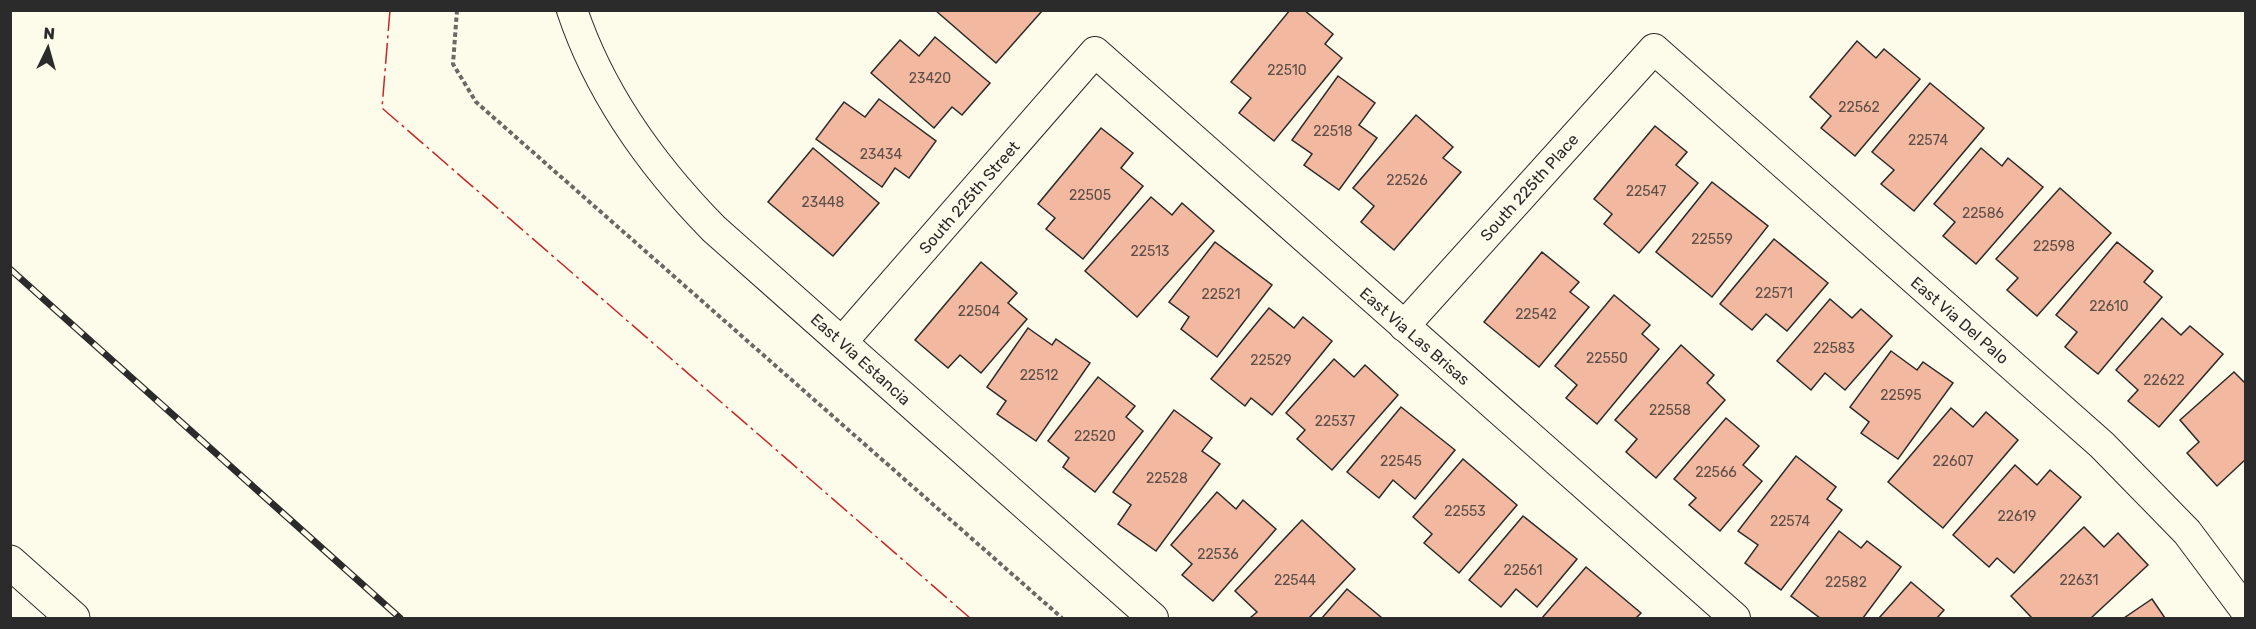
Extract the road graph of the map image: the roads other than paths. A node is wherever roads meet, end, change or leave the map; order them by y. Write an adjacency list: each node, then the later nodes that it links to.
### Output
1 (572, 10): 5 (street, East Via Estancia)
2 (1654, 49): 4 (street, South 225th Place); 7 (street, East Via Del Palo)
3 (1095, 52): 4 (street, East Via Las Brisas); 5 (street, South 225th Street)
4 (1404, 326): 10 (street, East Via Las Brisas)
5 (842, 342): 9 (street, East Via Estancia)
6 (10, 562): 8 (main road)
7 (2246, 611)
8 (73, 618)
9 (1153, 618)
10 (1735, 618)

